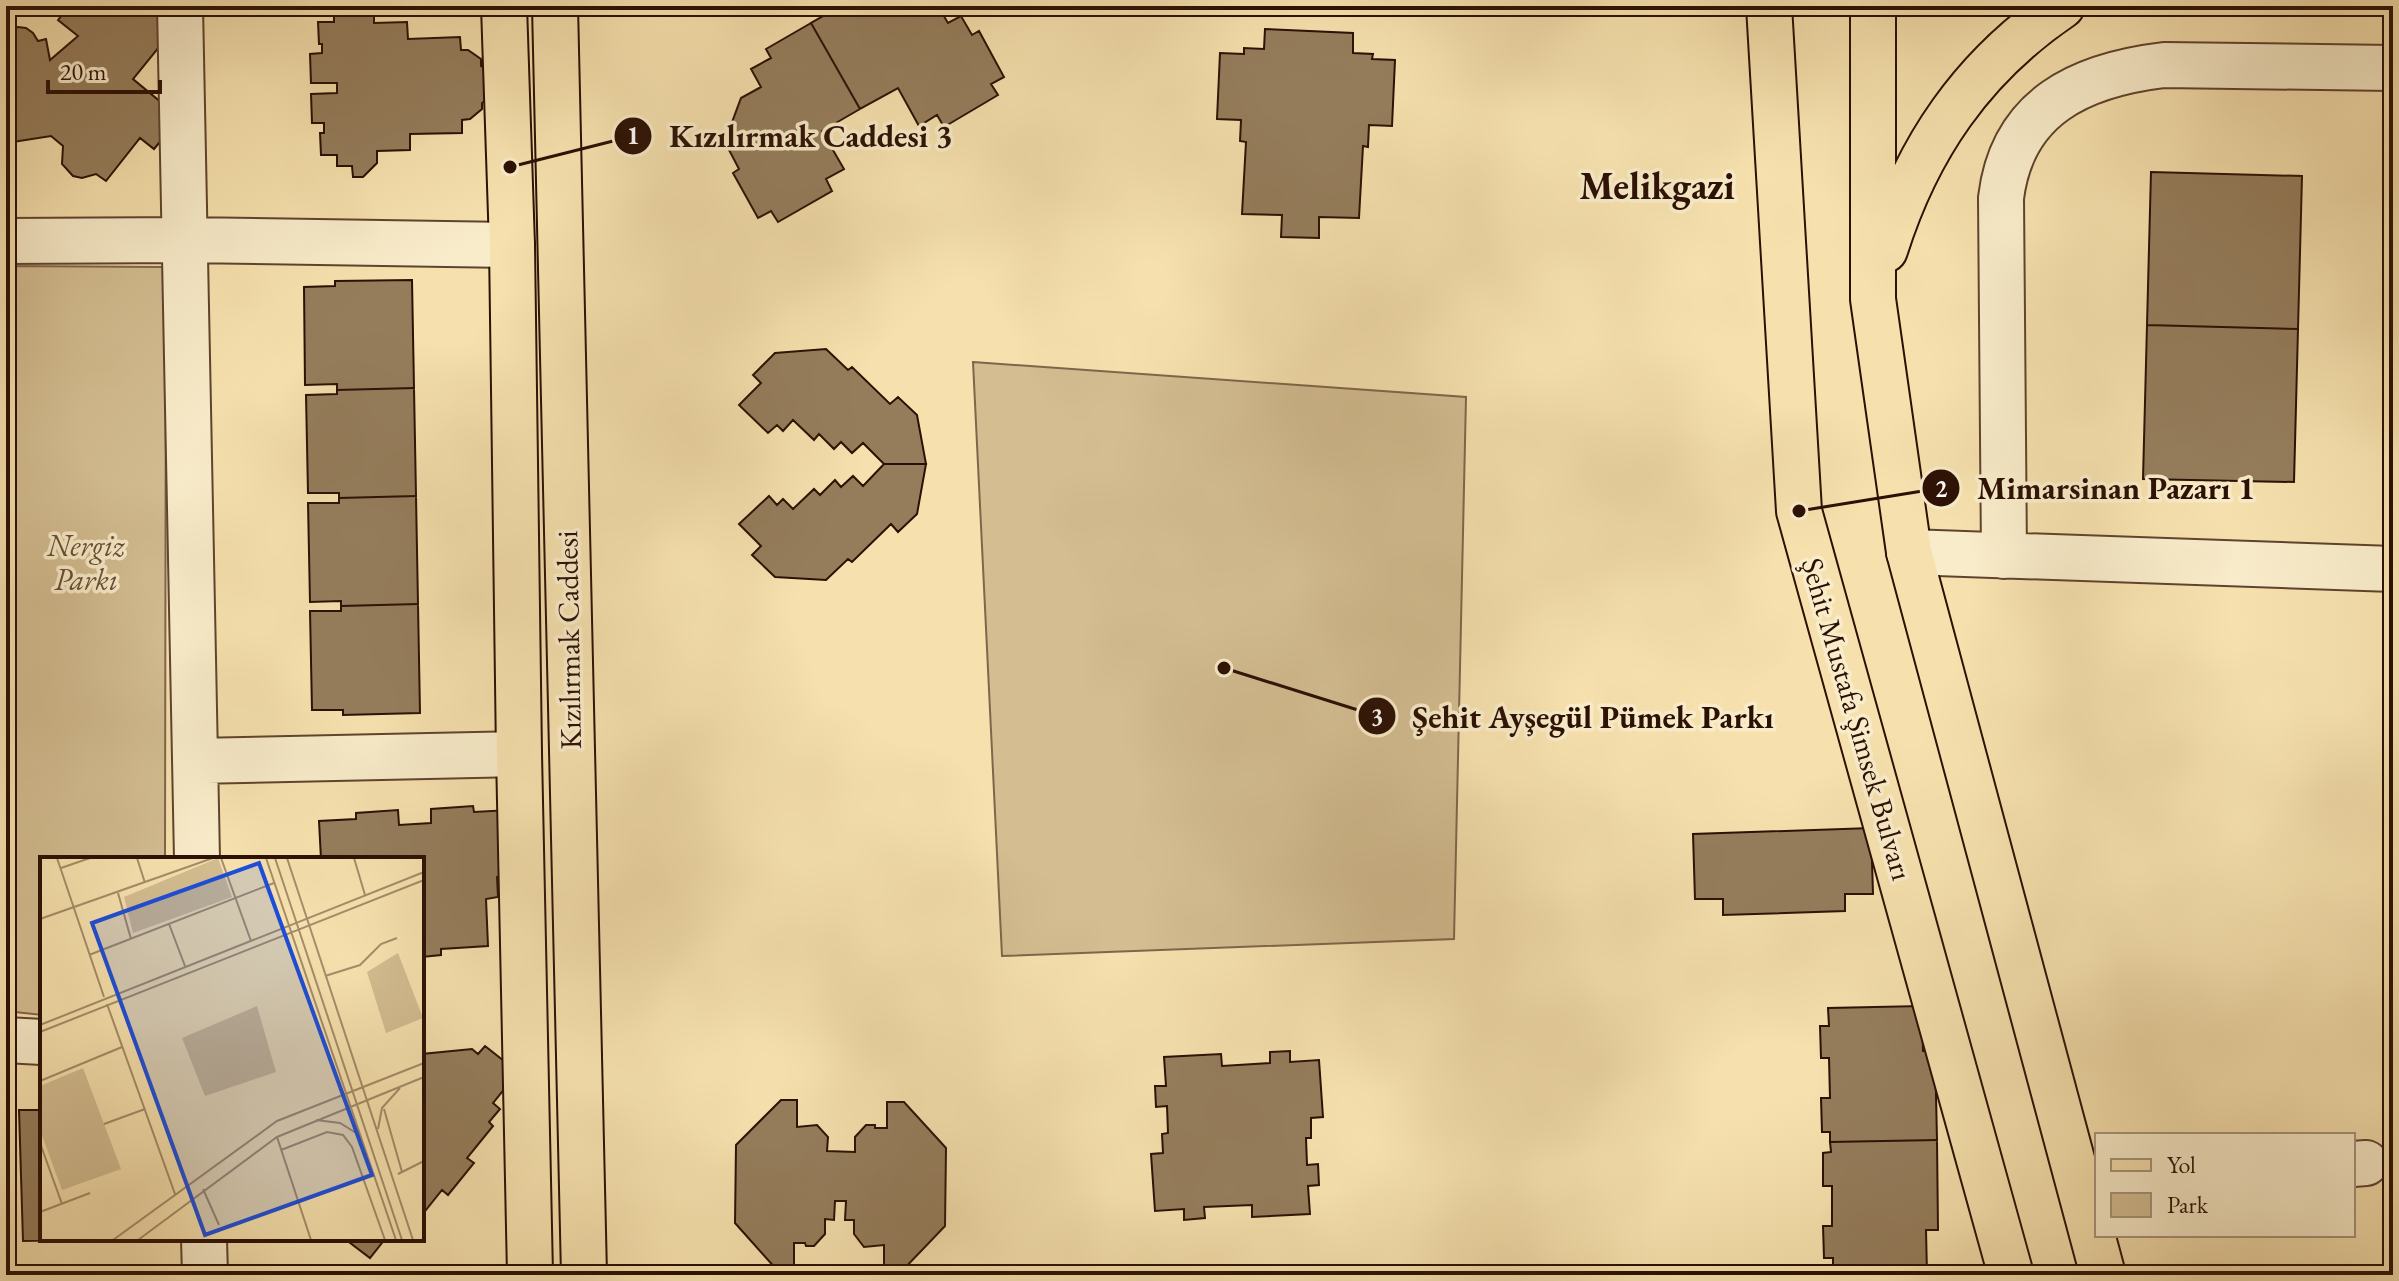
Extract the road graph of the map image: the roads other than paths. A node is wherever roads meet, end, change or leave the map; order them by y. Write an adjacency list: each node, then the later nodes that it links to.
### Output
1 (180, 6): 8 (street)
2 (504, 6): 10 (main road, Kızılırmak Caddesi)
3 (555, 6): 26 (main road, Kızılırmak Caddesi)
4 (1769, 6): 27 (main road, Şehit Mustafa Şimsek Bulvarı)
5 (1873, 6): 11 (main road)
6 (2062, 6): 11 (main road)
7 (2393, 68): 13 (street)
8 (185, 240): 9 (street); 10 (street); 16 (street)
9 (6, 241)
10 (512, 245): 15 (main road, Kızılırmak Caddesi)
11 (1873, 299): 12 (main road)
12 (1909, 552): 13 (street); 20 (main road)
13 (2004, 556): 14 (street)
14 (2393, 569)
15 (519, 754): 16 (street); 25 (main road, Kızılırmak Caddesi)
16 (195, 761): 17 (street)
17 (197, 857)
18 (6, 1040): 19 (street)
19 (40, 1042)
20 (2088, 1187): 21 (main road)
21 (2095, 1228)
22 (2097, 1237): 28 (main road)
23 (204, 1241): 24 (street)
24 (205, 1275)
25 (530, 1275)
26 (584, 1275)
27 (2011, 1275)
28 (2103, 1275)

